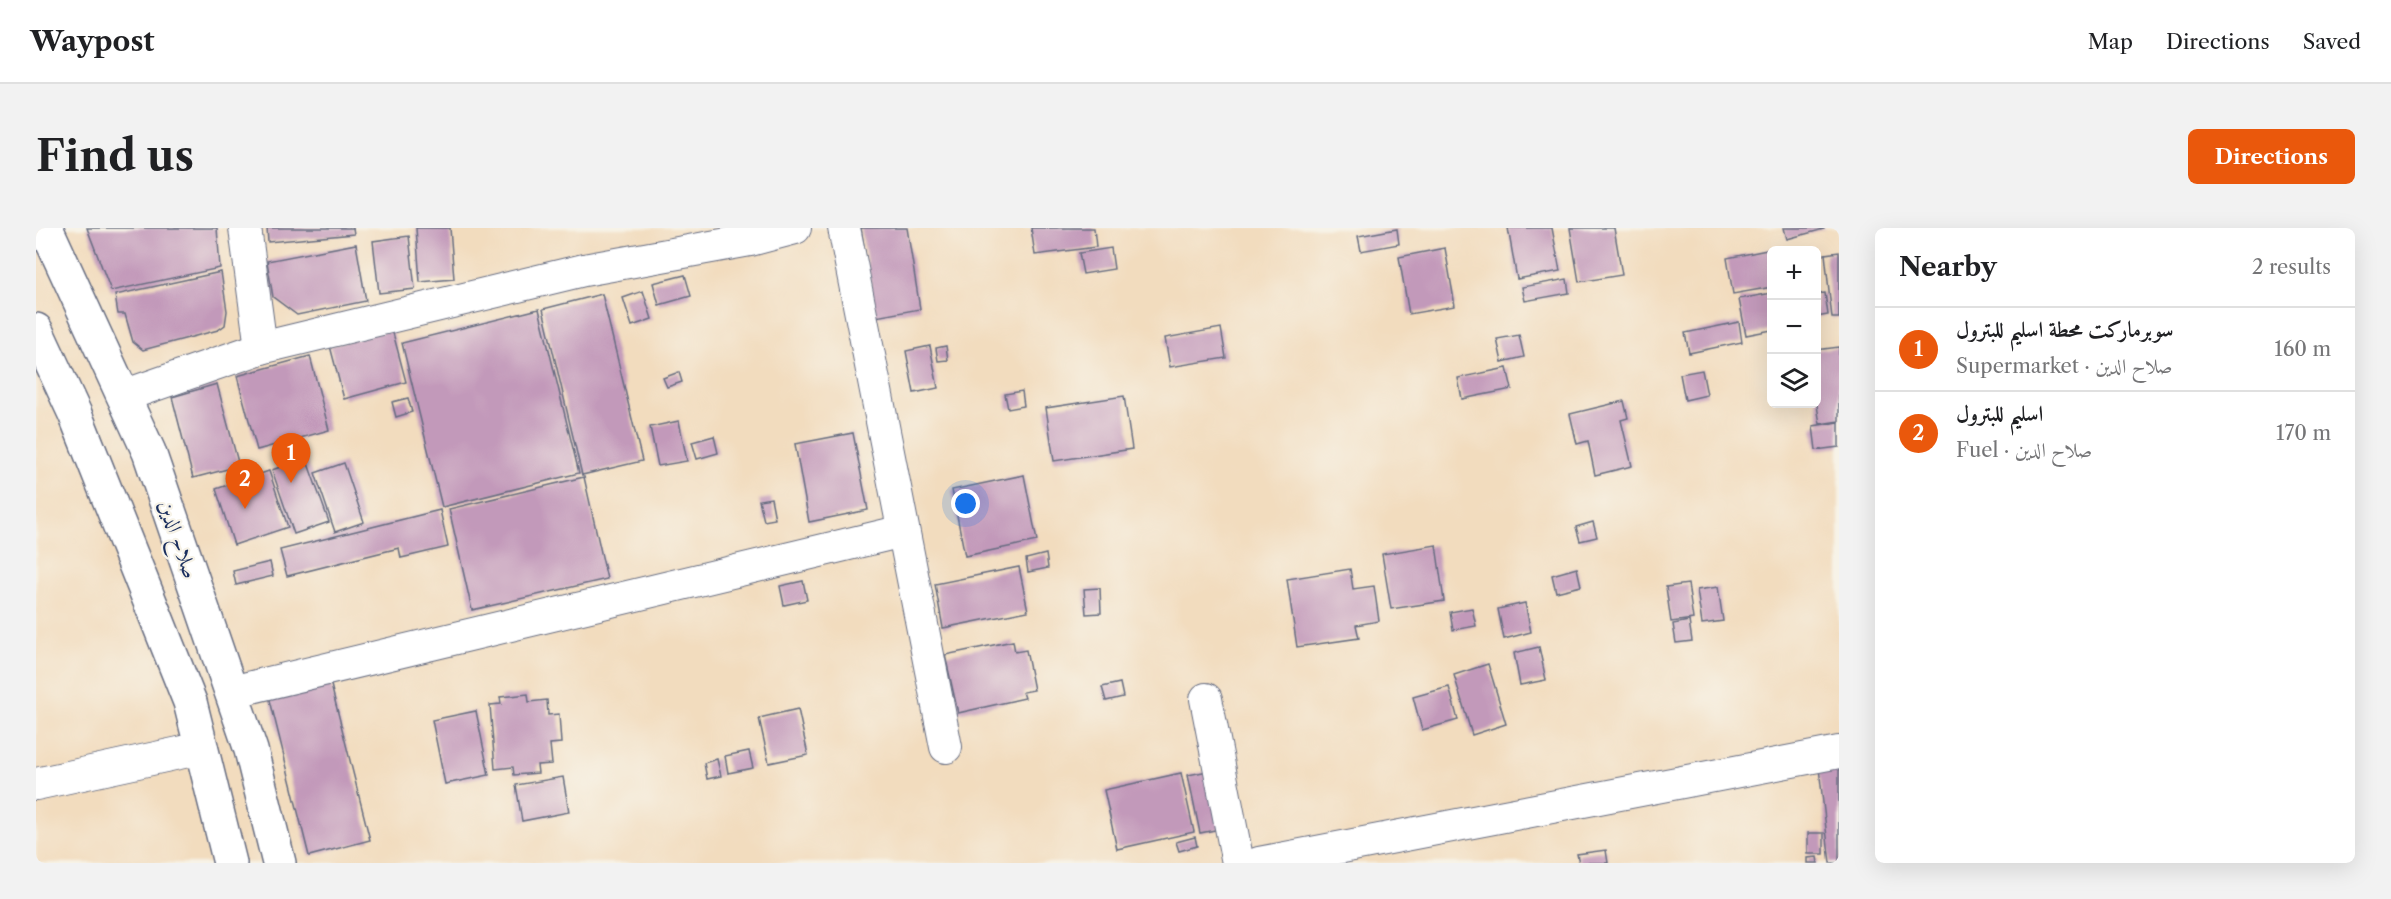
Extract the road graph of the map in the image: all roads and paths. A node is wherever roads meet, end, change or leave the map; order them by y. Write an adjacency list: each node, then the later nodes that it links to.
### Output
1 (46, 228): 7 (highway, صلاح الدين)
2 (245, 228): 6 (street)
3 (795, 228): 6 (street)
4 (844, 228): 8 (street)
5 (36, 330): 12 (highway)
6 (261, 348): 7 (street)
7 (123, 396): 9 (highway, صلاح الدين)
8 (903, 531): 9 (street); 11 (street)
9 (231, 692): 16 (highway, صلاح الدين)
10 (1206, 699): 17 (street)
11 (946, 747)
12 (202, 748): 14 (street); 15 (highway)
13 (1839, 752): 18 (street)
14 (36, 784)
15 (230, 863)
16 (279, 863)
17 (1238, 863)
18 (1259, 863)

